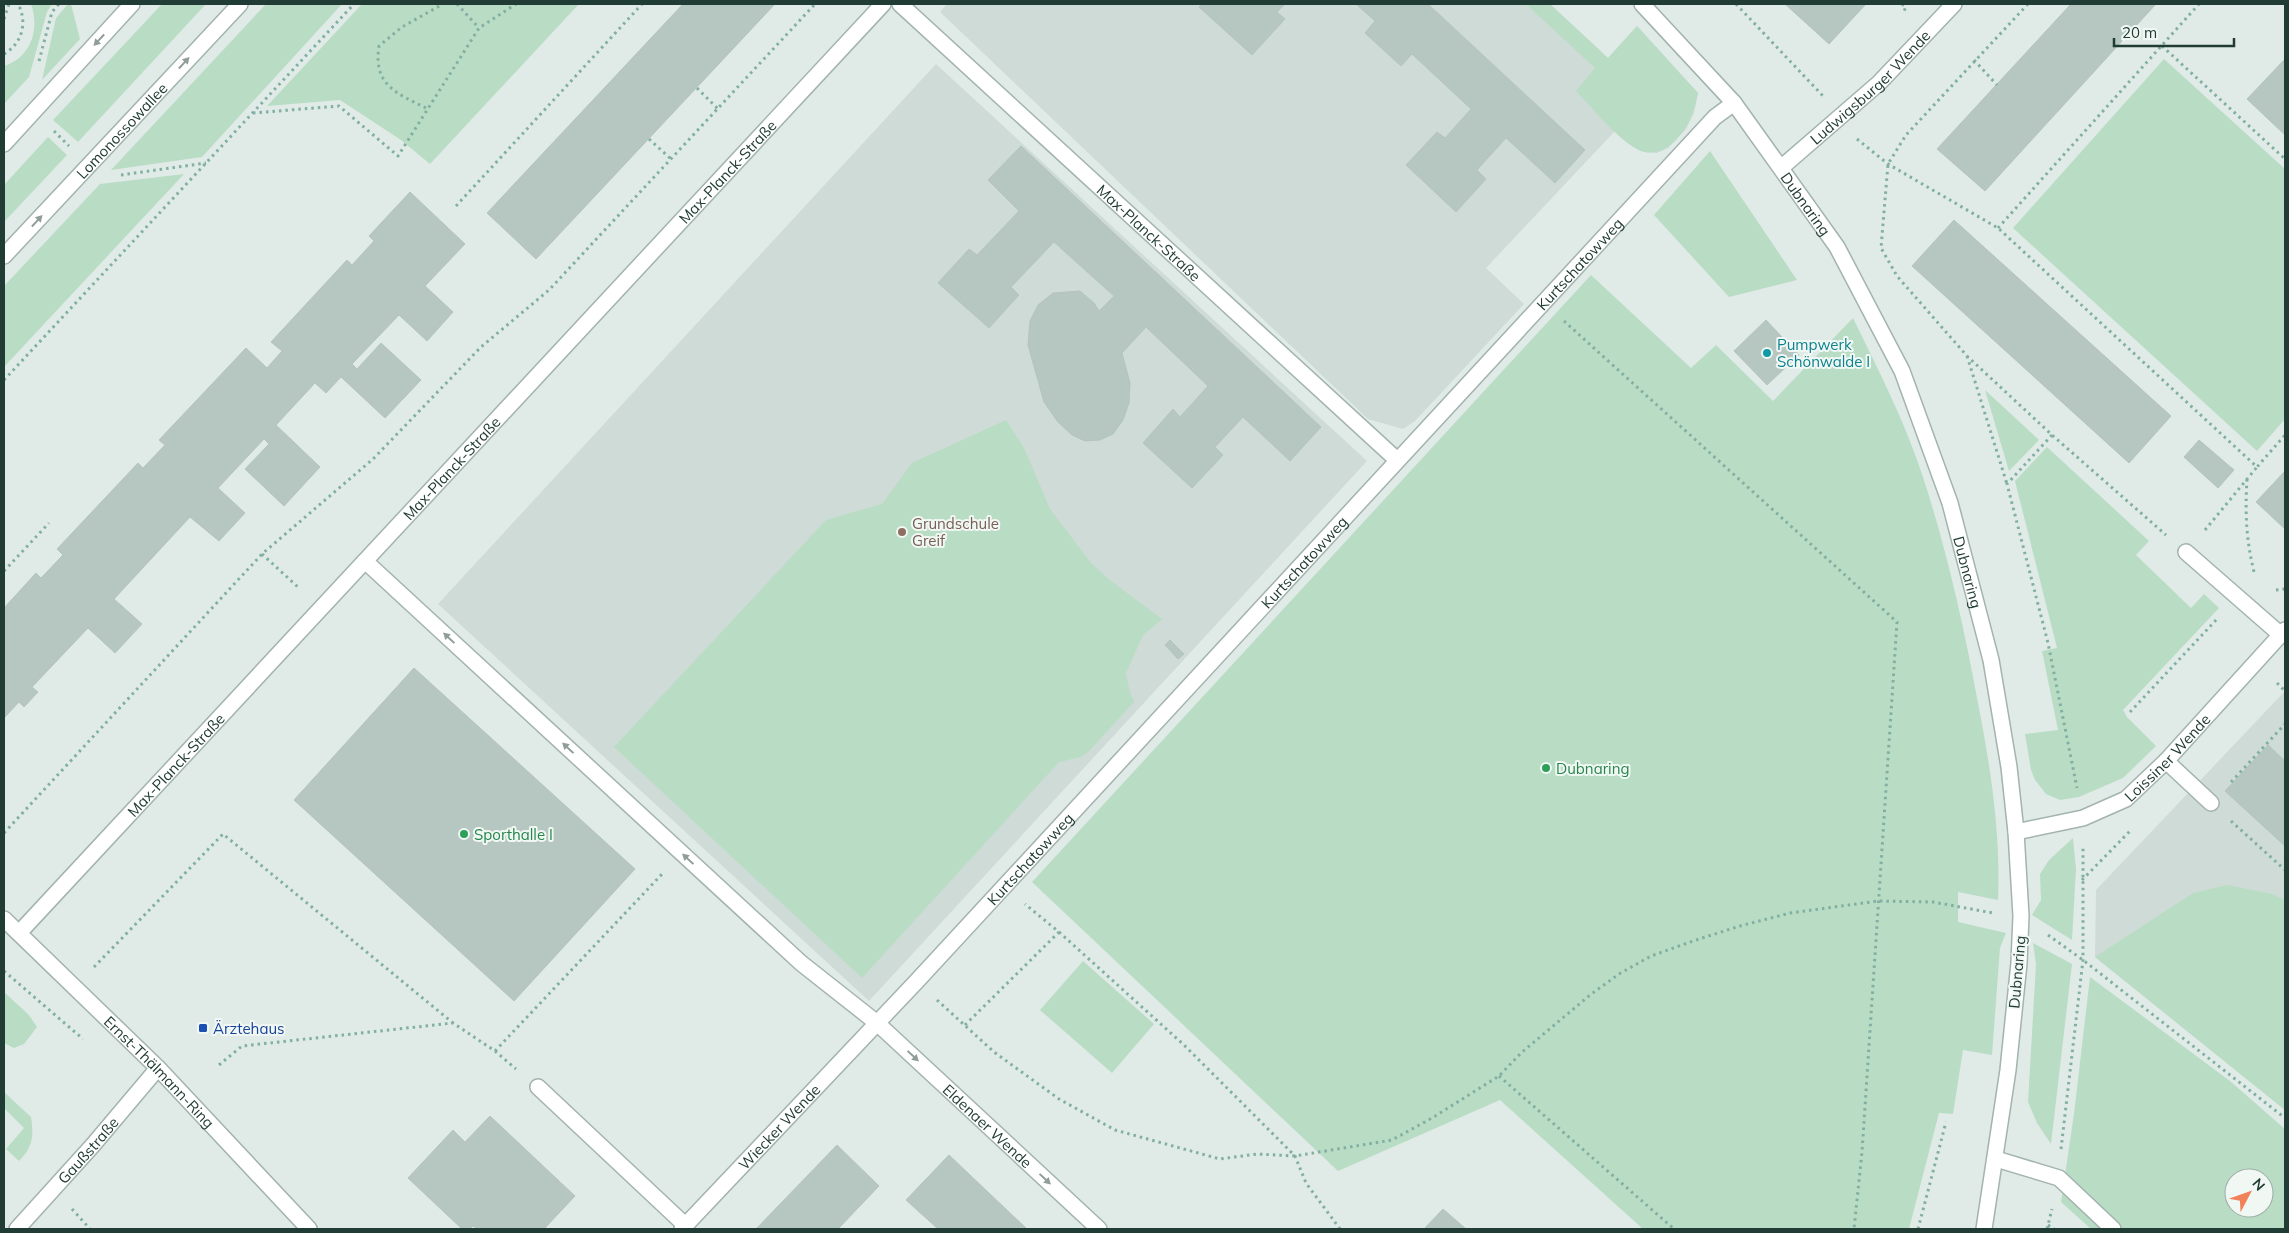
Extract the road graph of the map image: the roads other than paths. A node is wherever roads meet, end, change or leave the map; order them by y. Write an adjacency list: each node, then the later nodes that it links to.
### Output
1 (132, 4): 8 (street, one-way to 8)
2 (240, 4): 10 (street, Lomonossowallee, one-way to 2)
3 (883, 4): 13 (street, Max-Planck-Straße)
4 (900, 4): 11 (street, Max-Planck-Straße)
5 (1642, 4): 7 (street, Dubnaring)
6 (1954, 4): 9 (street, Ludwigsburger Wende)
7 (1734, 103): 9 (street, Dubnaring); 11 (street, Kurtschatowweg)
8 (4, 144)
9 (1782, 167): 17 (street, Dubnaring)
10 (4, 256)
11 (1397, 460): 20 (street, Kurtschatowweg)
12 (2186, 552): 14 (street)
13 (365, 561): 19 (street, Max-Planck-Straße); 20 (street, Eldenaer Wende, one-way to 13)
14 (2283, 633): 15 (street, Loissiner Wende)
15 (2166, 761): 16 (street); 17 (street, Loissiner Wende)
16 (2211, 803)
17 (2016, 832): 23 (street, Dubnaring)
18 (4, 919): 19 (street, Ernst-Thälmann-Ring)
19 (19, 933): 21 (street, Ernst-Thälmann-Ring)
20 (877, 1023): 24 (street, Wiecker Wende); 27 (street, Eldenaer Wende, one-way to 27)
21 (158, 1068): 25 (street, Gaußstraße); 26 (street, Ernst-Thälmann-Ring)
22 (538, 1087): 24 (street)
23 (1996, 1159): 28 (street, Dubnaring); 29 (street)
24 (683, 1227)
25 (17, 1229)
26 (309, 1229)
27 (1099, 1229)
28 (1984, 1229)
29 (2112, 1229)

